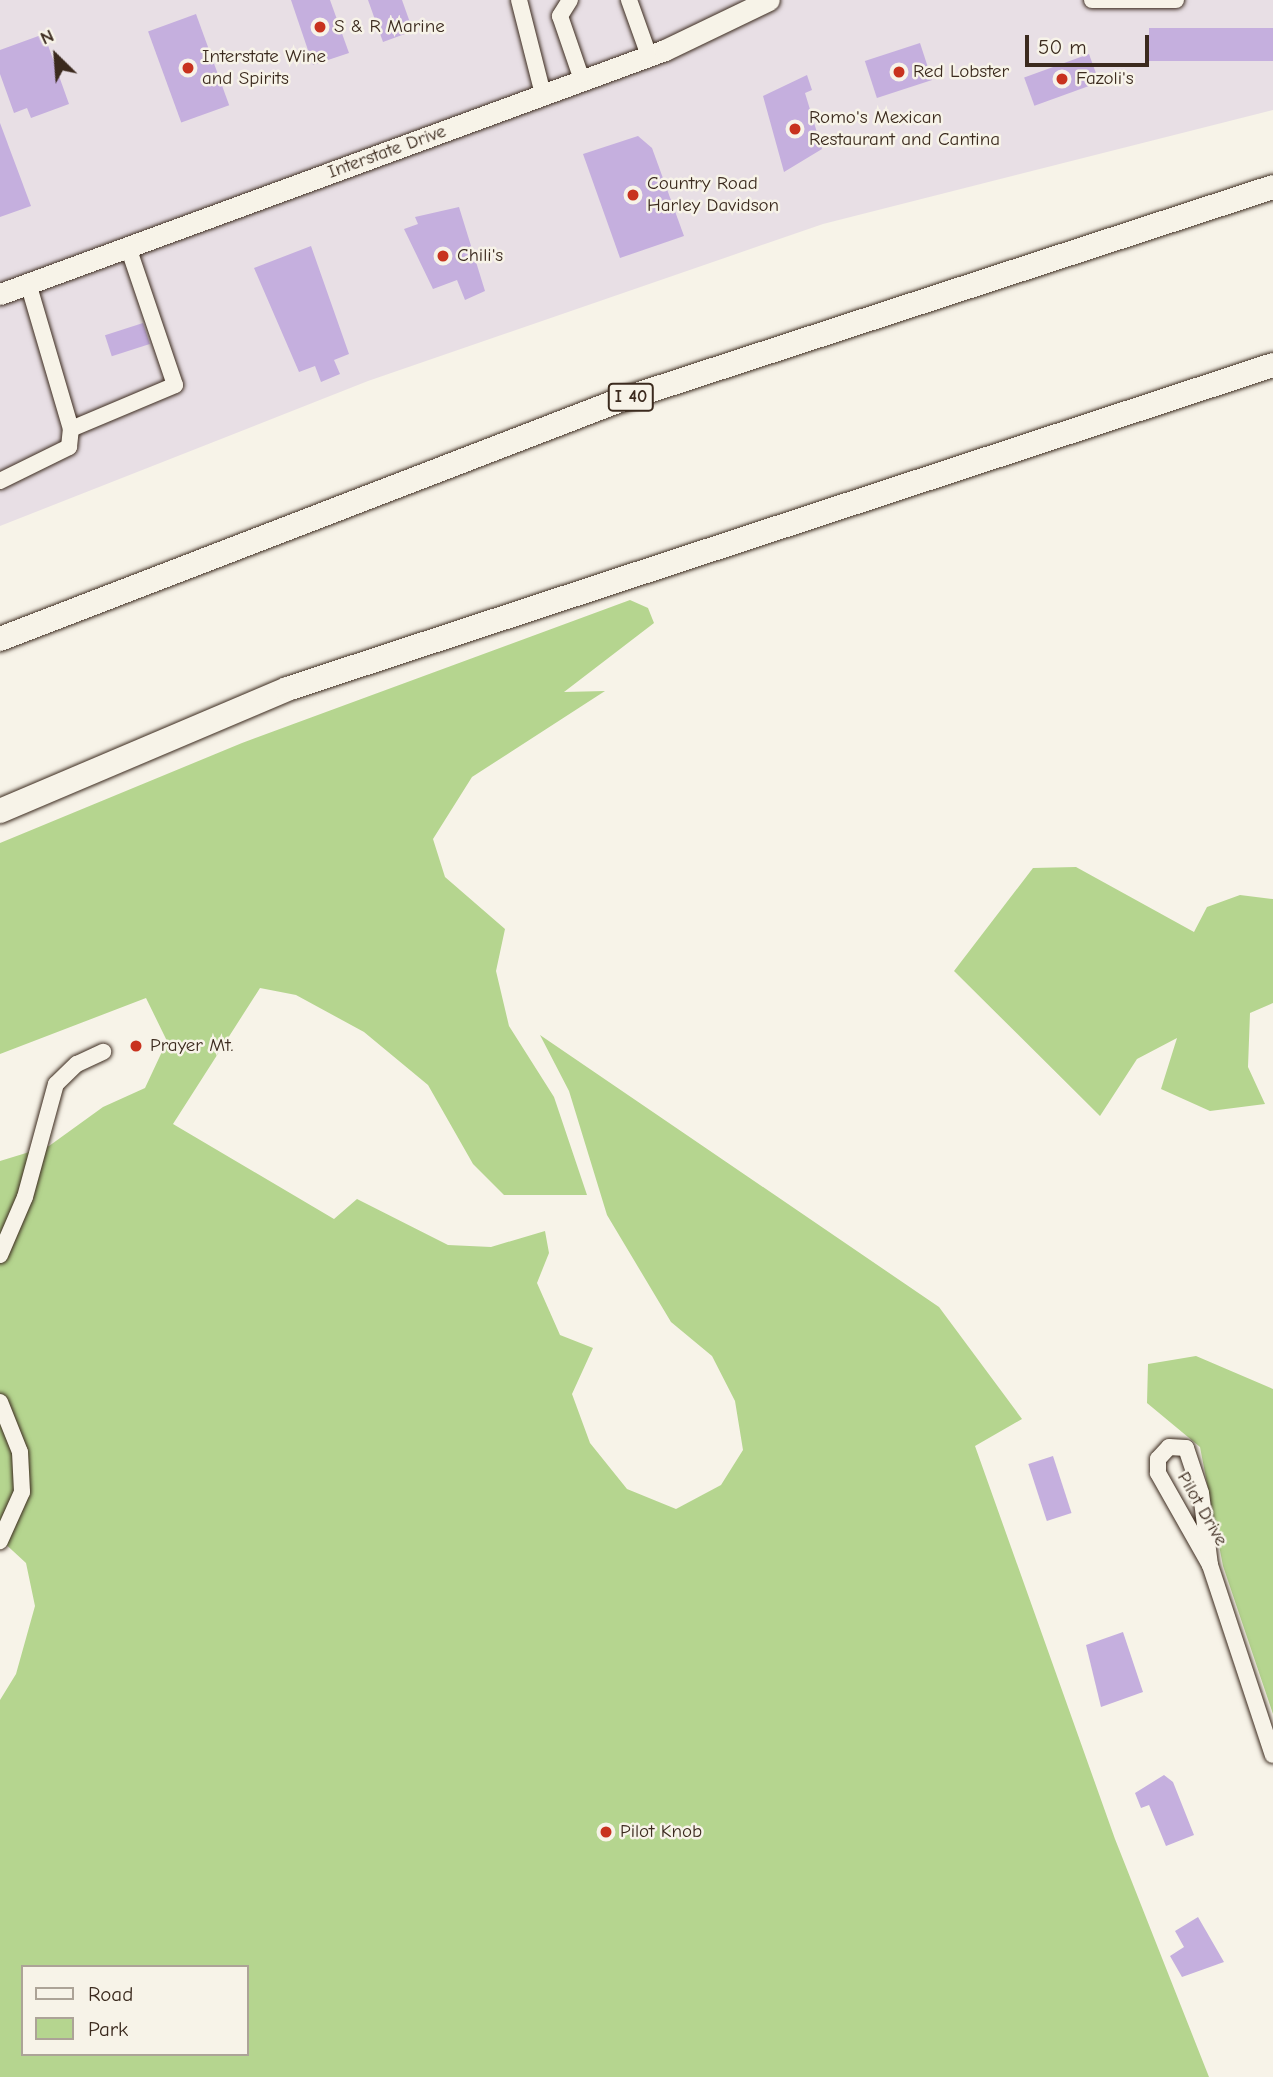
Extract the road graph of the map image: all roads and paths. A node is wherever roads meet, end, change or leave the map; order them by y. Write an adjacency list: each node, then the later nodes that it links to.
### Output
1 (519, 0): 9 (street)
2 (570, 0): 8 (street)
3 (629, 0): 7 (street)
4 (769, 0): 7 (main road, Interstate Drive)
5 (1092, 0): 6 (street)
6 (1177, 0)
7 (649, 56): 8 (main road, Interstate Drive)
8 (582, 80): 9 (main road, Interstate Drive)
9 (543, 94): 11 (main road, Interstate Drive)
10 (1273, 187): 17 (highway, I 40)
11 (128, 247): 12 (main road, Interstate Drive); 15 (street)
12 (28, 283): 13 (main road, Interstate Drive); 15 (street)
13 (0, 293)
14 (1273, 365): 18 (highway)
15 (71, 429): 16 (street)
16 (0, 481)
17 (0, 639)
18 (0, 811)
19 (103, 1052): 20 (street)
20 (0, 1255)
21 (0, 1402): 22 (street)
22 (0, 1541)
23 (1210, 1565): 23 (street, Pilot Drive); 24 (street, Pilot Drive)
24 (1273, 1755)

